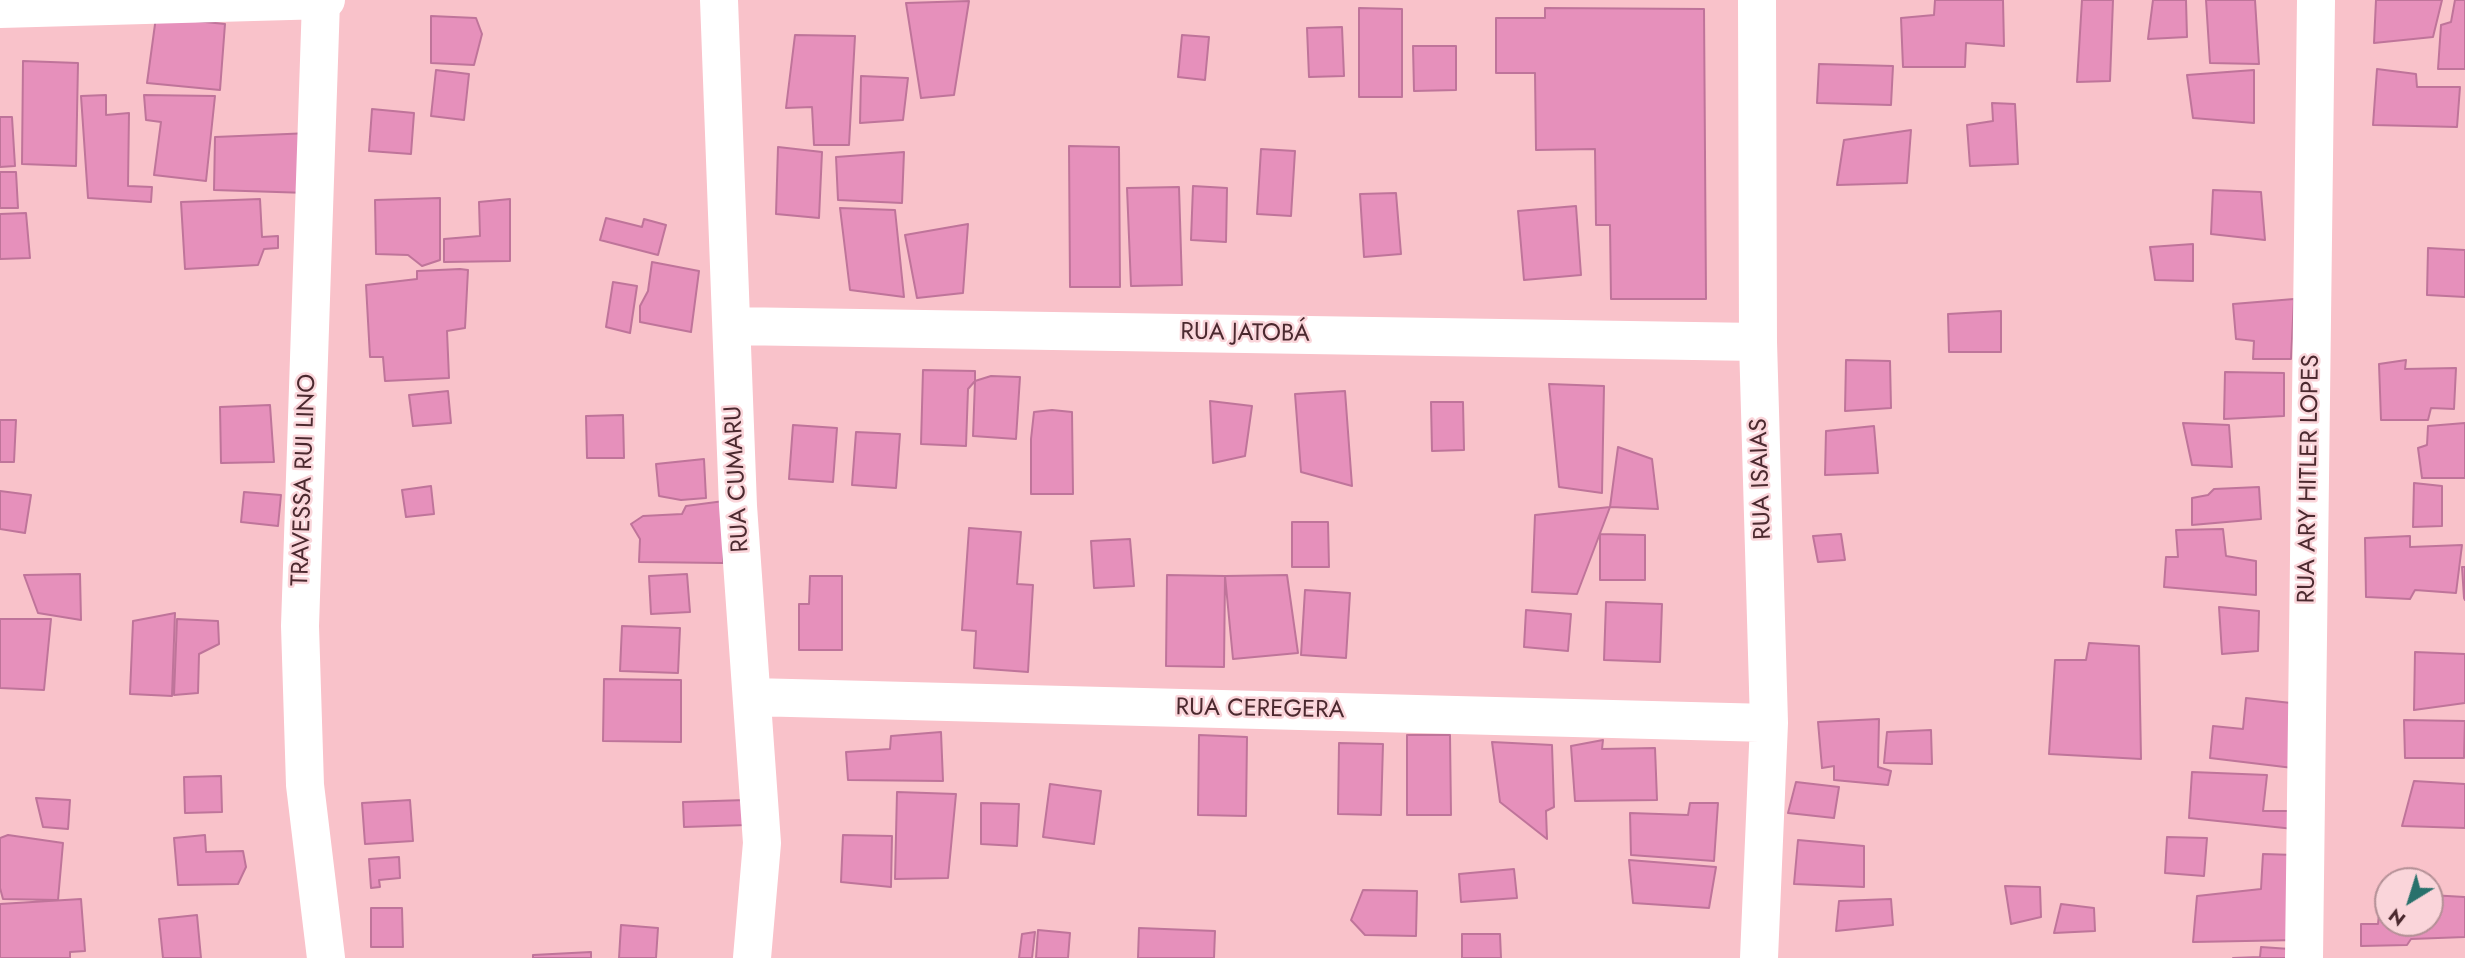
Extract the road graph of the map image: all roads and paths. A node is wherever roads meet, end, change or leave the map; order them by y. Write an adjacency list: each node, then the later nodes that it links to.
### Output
1 (324, 0): 5 (street); 10 (street, TRAVESSA RUI LINO)
2 (719, 0): 6 (street, RUA CUMARU)
3 (1757, 0): 7 (street, RUA ISAIAS)
4 (2316, 0): 13 (street, RUA ARY HITLER LOPES)
5 (0, 9)
6 (732, 326): 7 (street, RUA JATOBÁ); 8 (street, RUA CUMARU)
7 (1758, 342): 9 (street, RUA ISAIAS)
8 (752, 697): 9 (street, RUA CEREGERA); 11 (street, RUA CUMARU)
9 (1769, 723): 12 (street, RUA ISAIAS)
10 (326, 958)
11 (752, 958)
12 (1759, 958)
13 (2304, 958)

